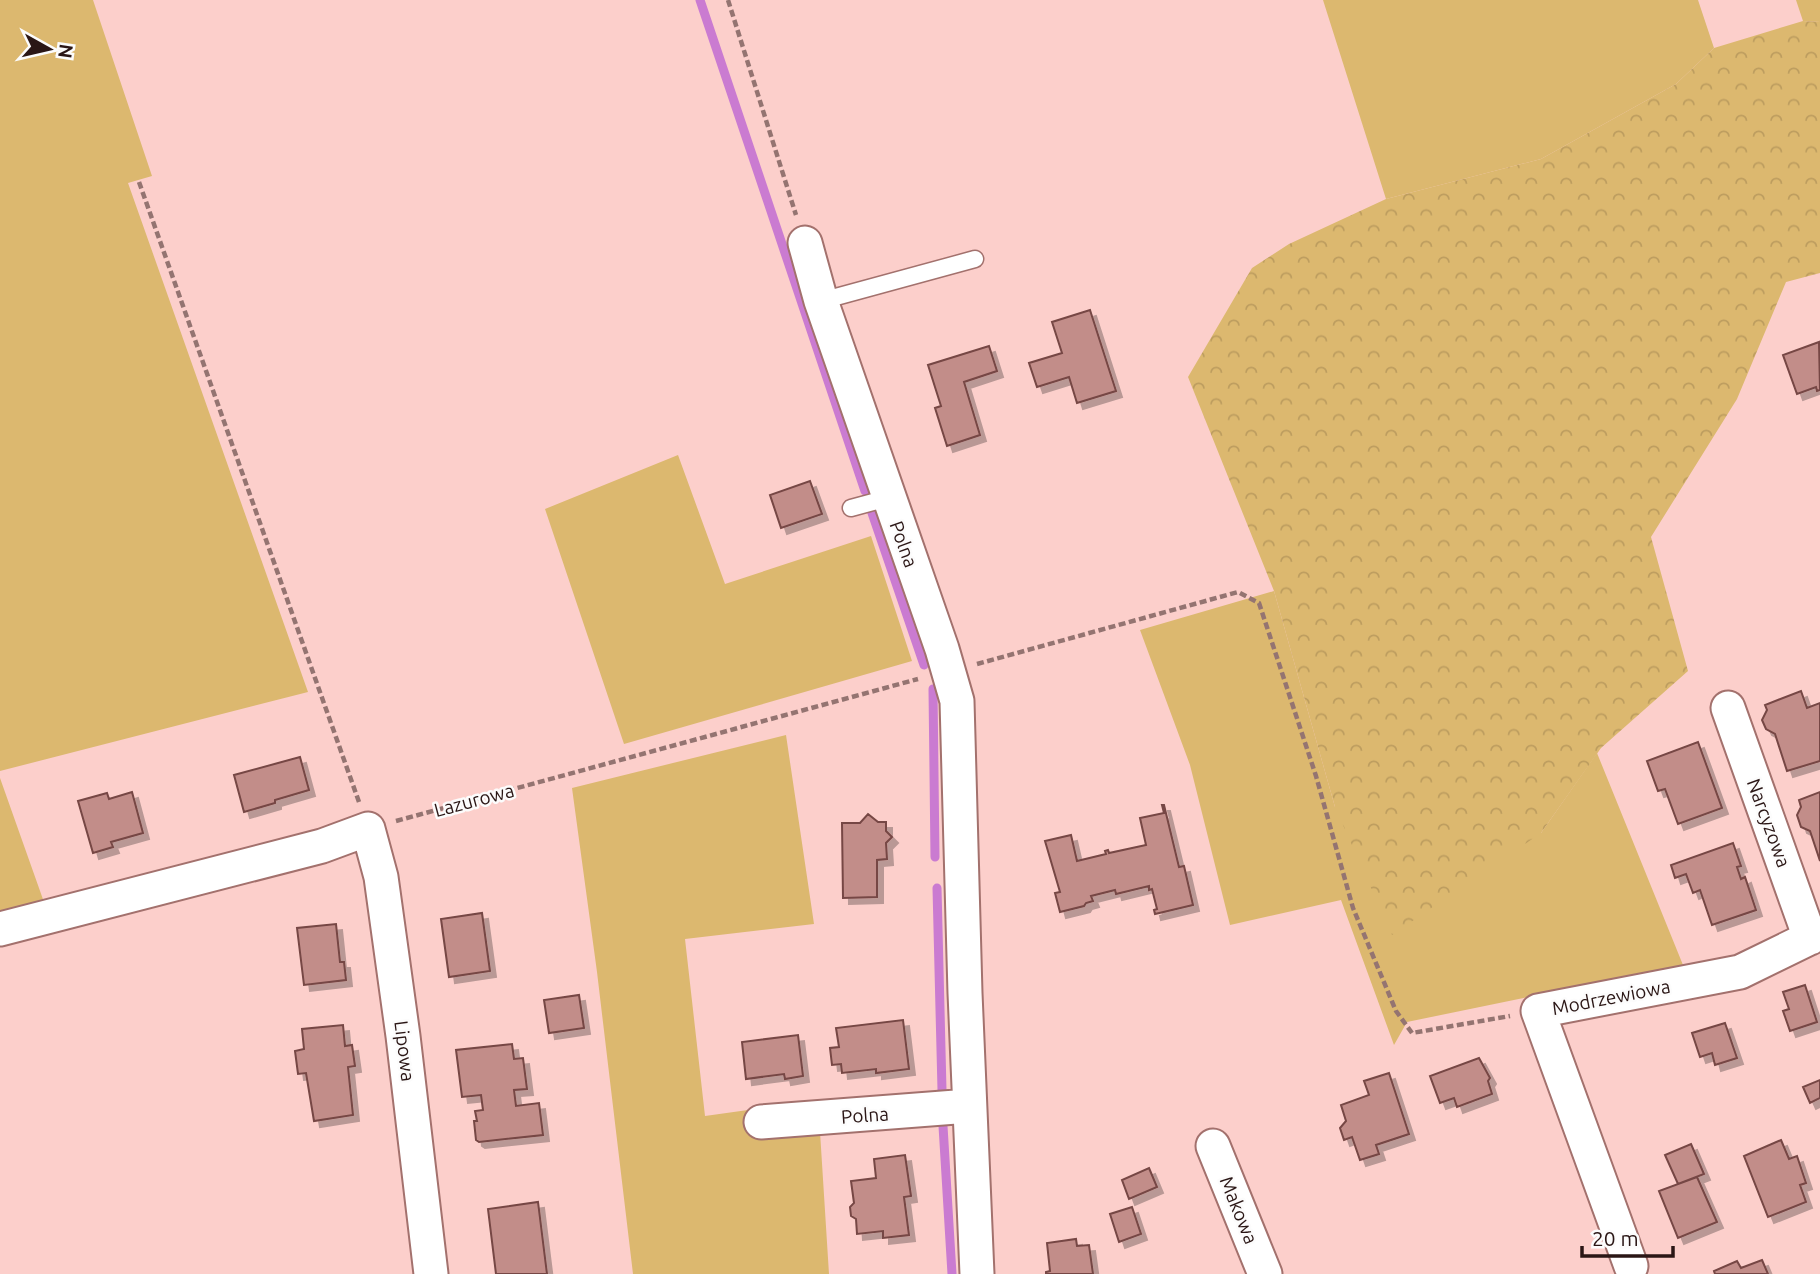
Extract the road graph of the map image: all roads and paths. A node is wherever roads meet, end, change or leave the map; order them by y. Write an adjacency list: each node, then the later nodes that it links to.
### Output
1 (728, 0): 3 (path)
2 (139, 182): 10 (path)
3 (805, 243): 5 (street, Polna)
4 (975, 259): 5 (lane)
5 (821, 301): 6 (street, Polna)
6 (888, 498): 7 (lane); 8 (street, Polna)
7 (851, 508)
8 (949, 672): 10 (path, Lazurowa); 13 (path, Lazurowa); 14 (street, Polna)
9 (1727, 708): 12 (street, Narcyzowa)
10 (368, 829): 11 (street); 18 (street, Lipowa)
11 (0, 929)
12 (1815, 935): 13 (street, Modrzewiowa)
13 (1538, 1011): 17 (street, Modrzewiowa)
14 (969, 1106): 15 (street, Polna); 19 (street, Polna)
15 (761, 1122)
16 (1213, 1146): 20 (street, Makowa)
17 (1631, 1266)
18 (431, 1274)
19 (977, 1274)
20 (1265, 1274)

